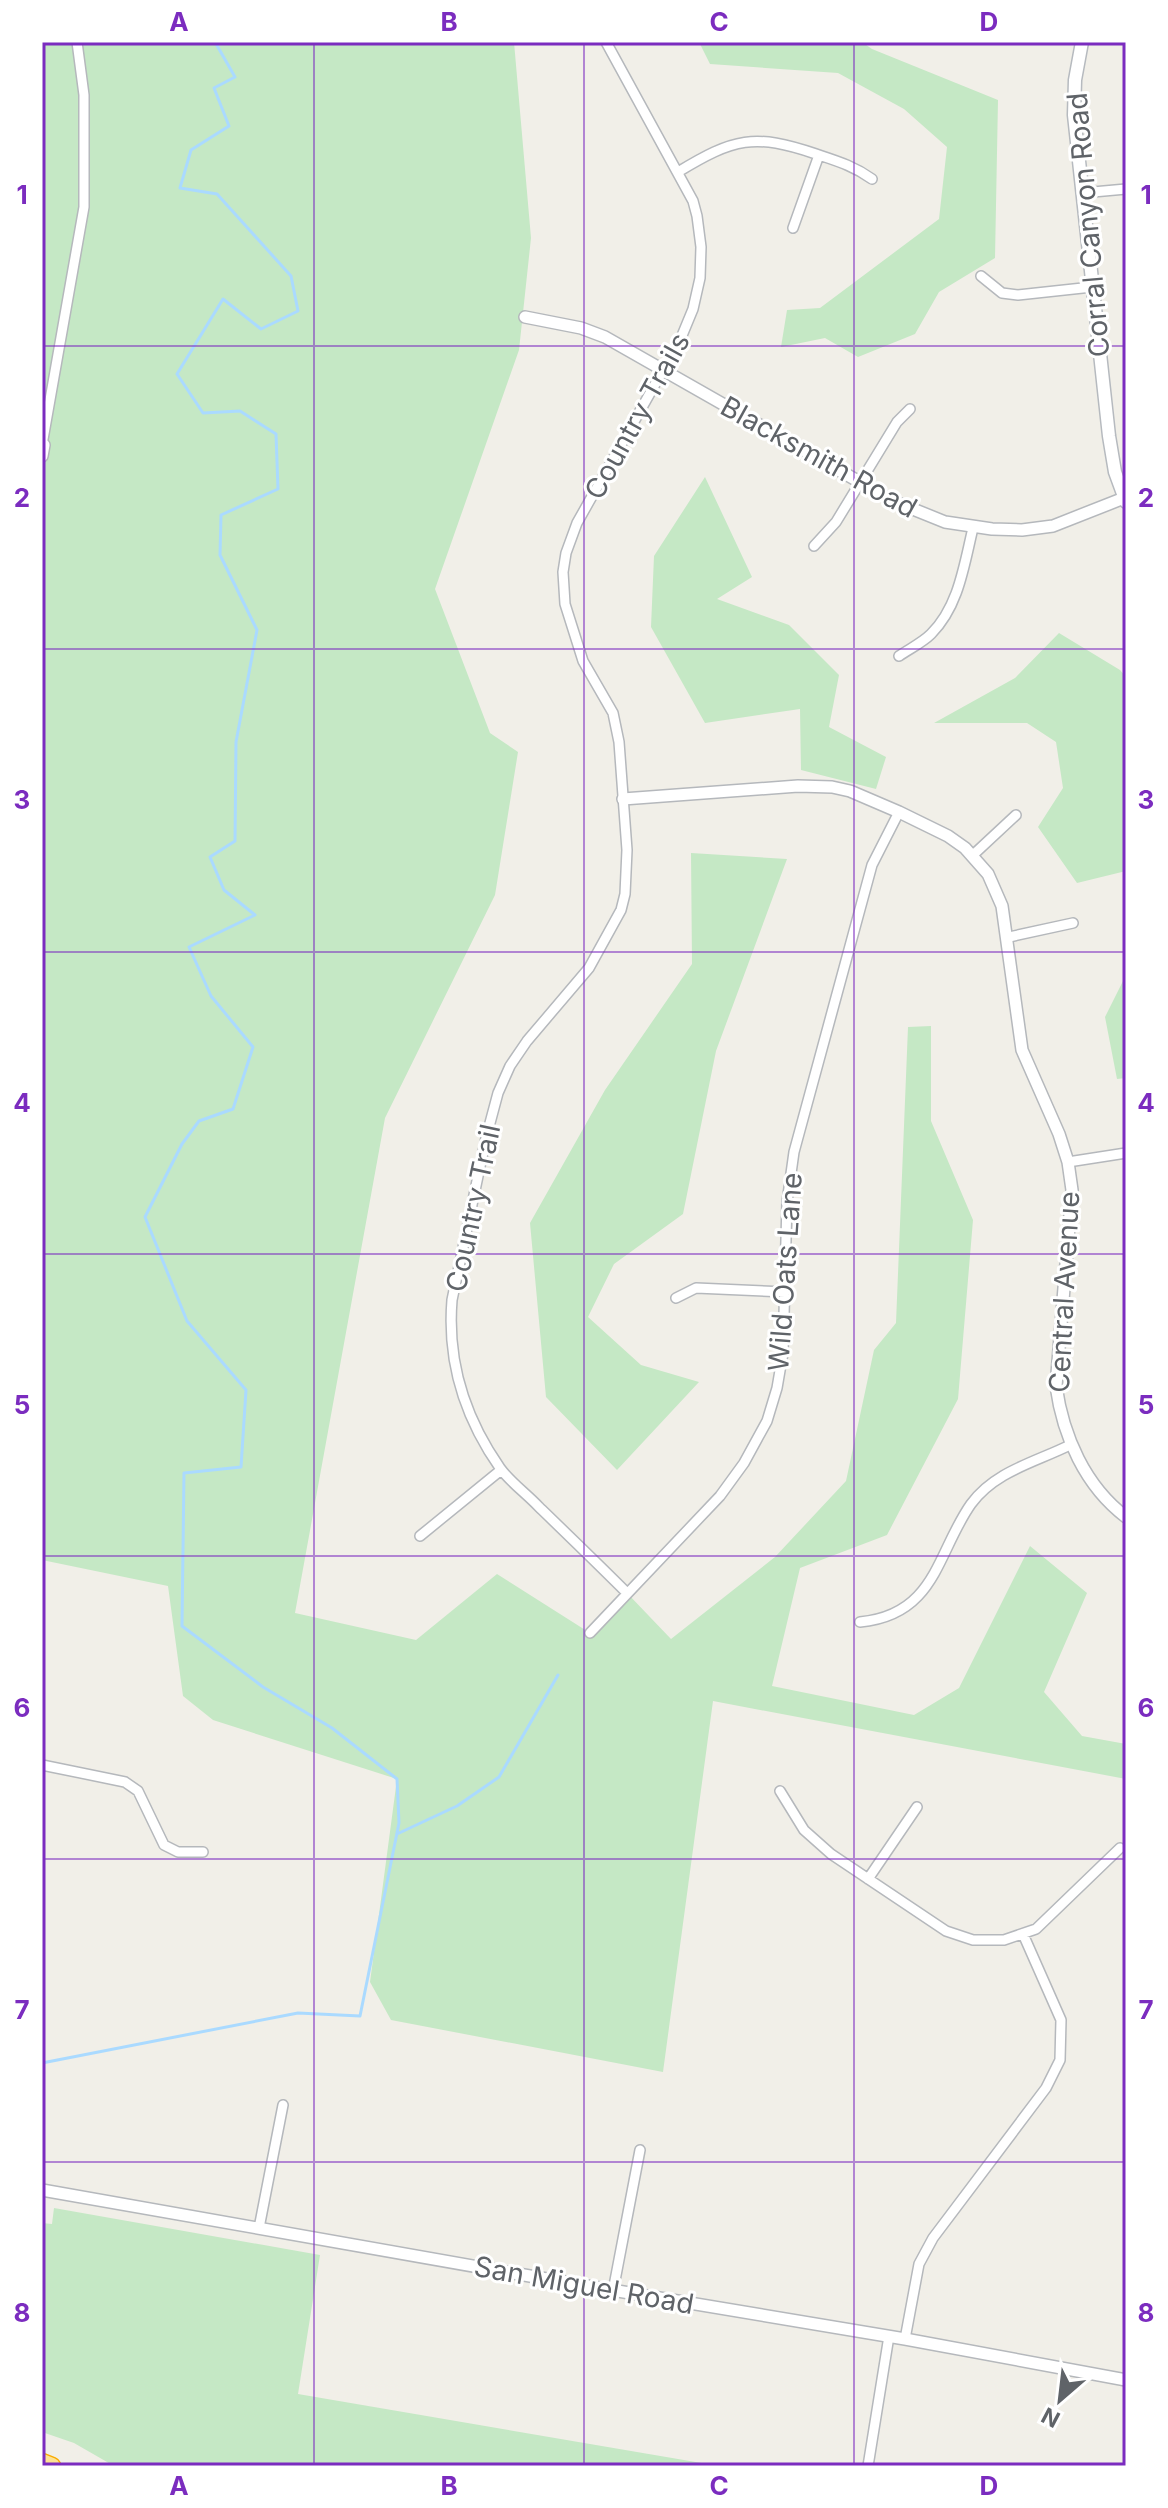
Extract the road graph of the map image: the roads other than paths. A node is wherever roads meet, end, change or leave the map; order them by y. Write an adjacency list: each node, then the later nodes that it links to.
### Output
1 (77, 42): 15 (street)
2 (606, 42): 5 (street, Country Trails)
3 (1082, 42): 8 (main road, Corral Canyon Road)
4 (819, 155): 5 (street); 6 (street); 9 (street)
5 (678, 172): 13 (street, Country Trails)
6 (872, 179)
7 (1126, 189): 8 (street)
8 (1082, 193): 11 (main road, Corral Canyon Road)
9 (793, 228)
10 (981, 276): 11 (street)
11 (1092, 287): 17 (main road, Corral Canyon Road)
12 (525, 317): 13 (street, Blacksmith Road)
13 (663, 369): 16 (street, Blacksmith Road); 21 (street, Country Trails)
14 (910, 409): 16 (street)
15 (43, 449)
16 (860, 483): 18 (street, Blacksmith Road); 19 (street)
17 (1125, 500): 18 (street, Blacksmith Road)
18 (973, 528): 20 (street)
19 (814, 546)
20 (899, 656)
21 (623, 799): 22 (street, Central Avenue); 32 (street, Country Trail)
22 (899, 812): 24 (street, Central Avenue); 29 (street, Wild Oats Lane)
23 (1016, 815): 24 (street)
24 (973, 855): 26 (street, Central Avenue)
25 (1073, 923): 26 (street)
26 (1009, 937): 28 (street, Central Avenue)
27 (1126, 1153): 28 (street)
28 (1068, 1162): 31 (street, Central Avenue)
29 (785, 1292): 30 (street); 35 (street, Wild Oats Lane)
30 (676, 1298)
31 (1070, 1445): 33 (street, Central Avenue); 36 (street)
32 (501, 1470): 34 (street); 35 (street, Country Trail)
33 (1126, 1517)
34 (420, 1536)
35 (627, 1593): 37 (street, Wild Oats Lane)
36 (860, 1622)
37 (590, 1633)
38 (42, 1765): 42 (street)
39 (780, 1791): 43 (street)
40 (917, 1807): 43 (street)
41 (1120, 1848): 44 (street)
42 (203, 1852)
43 (868, 1879): 44 (street)
44 (1023, 1934): 51 (street)
45 (283, 2105): 48 (street)
46 (640, 2150): 49 (street)
47 (42, 2190): 48 (street, San Miguel Road)
48 (259, 2228): 49 (street, San Miguel Road)
49 (613, 2291): 50 (street, San Miguel Road)
50 (889, 2336): 51 (street, San Miguel Road); 55 (street)
51 (905, 2339): 52 (street, San Miguel Road)
52 (1126, 2380)
53 (42, 2462): 54 (highway)
54 (52, 2466)
55 (868, 2466)

